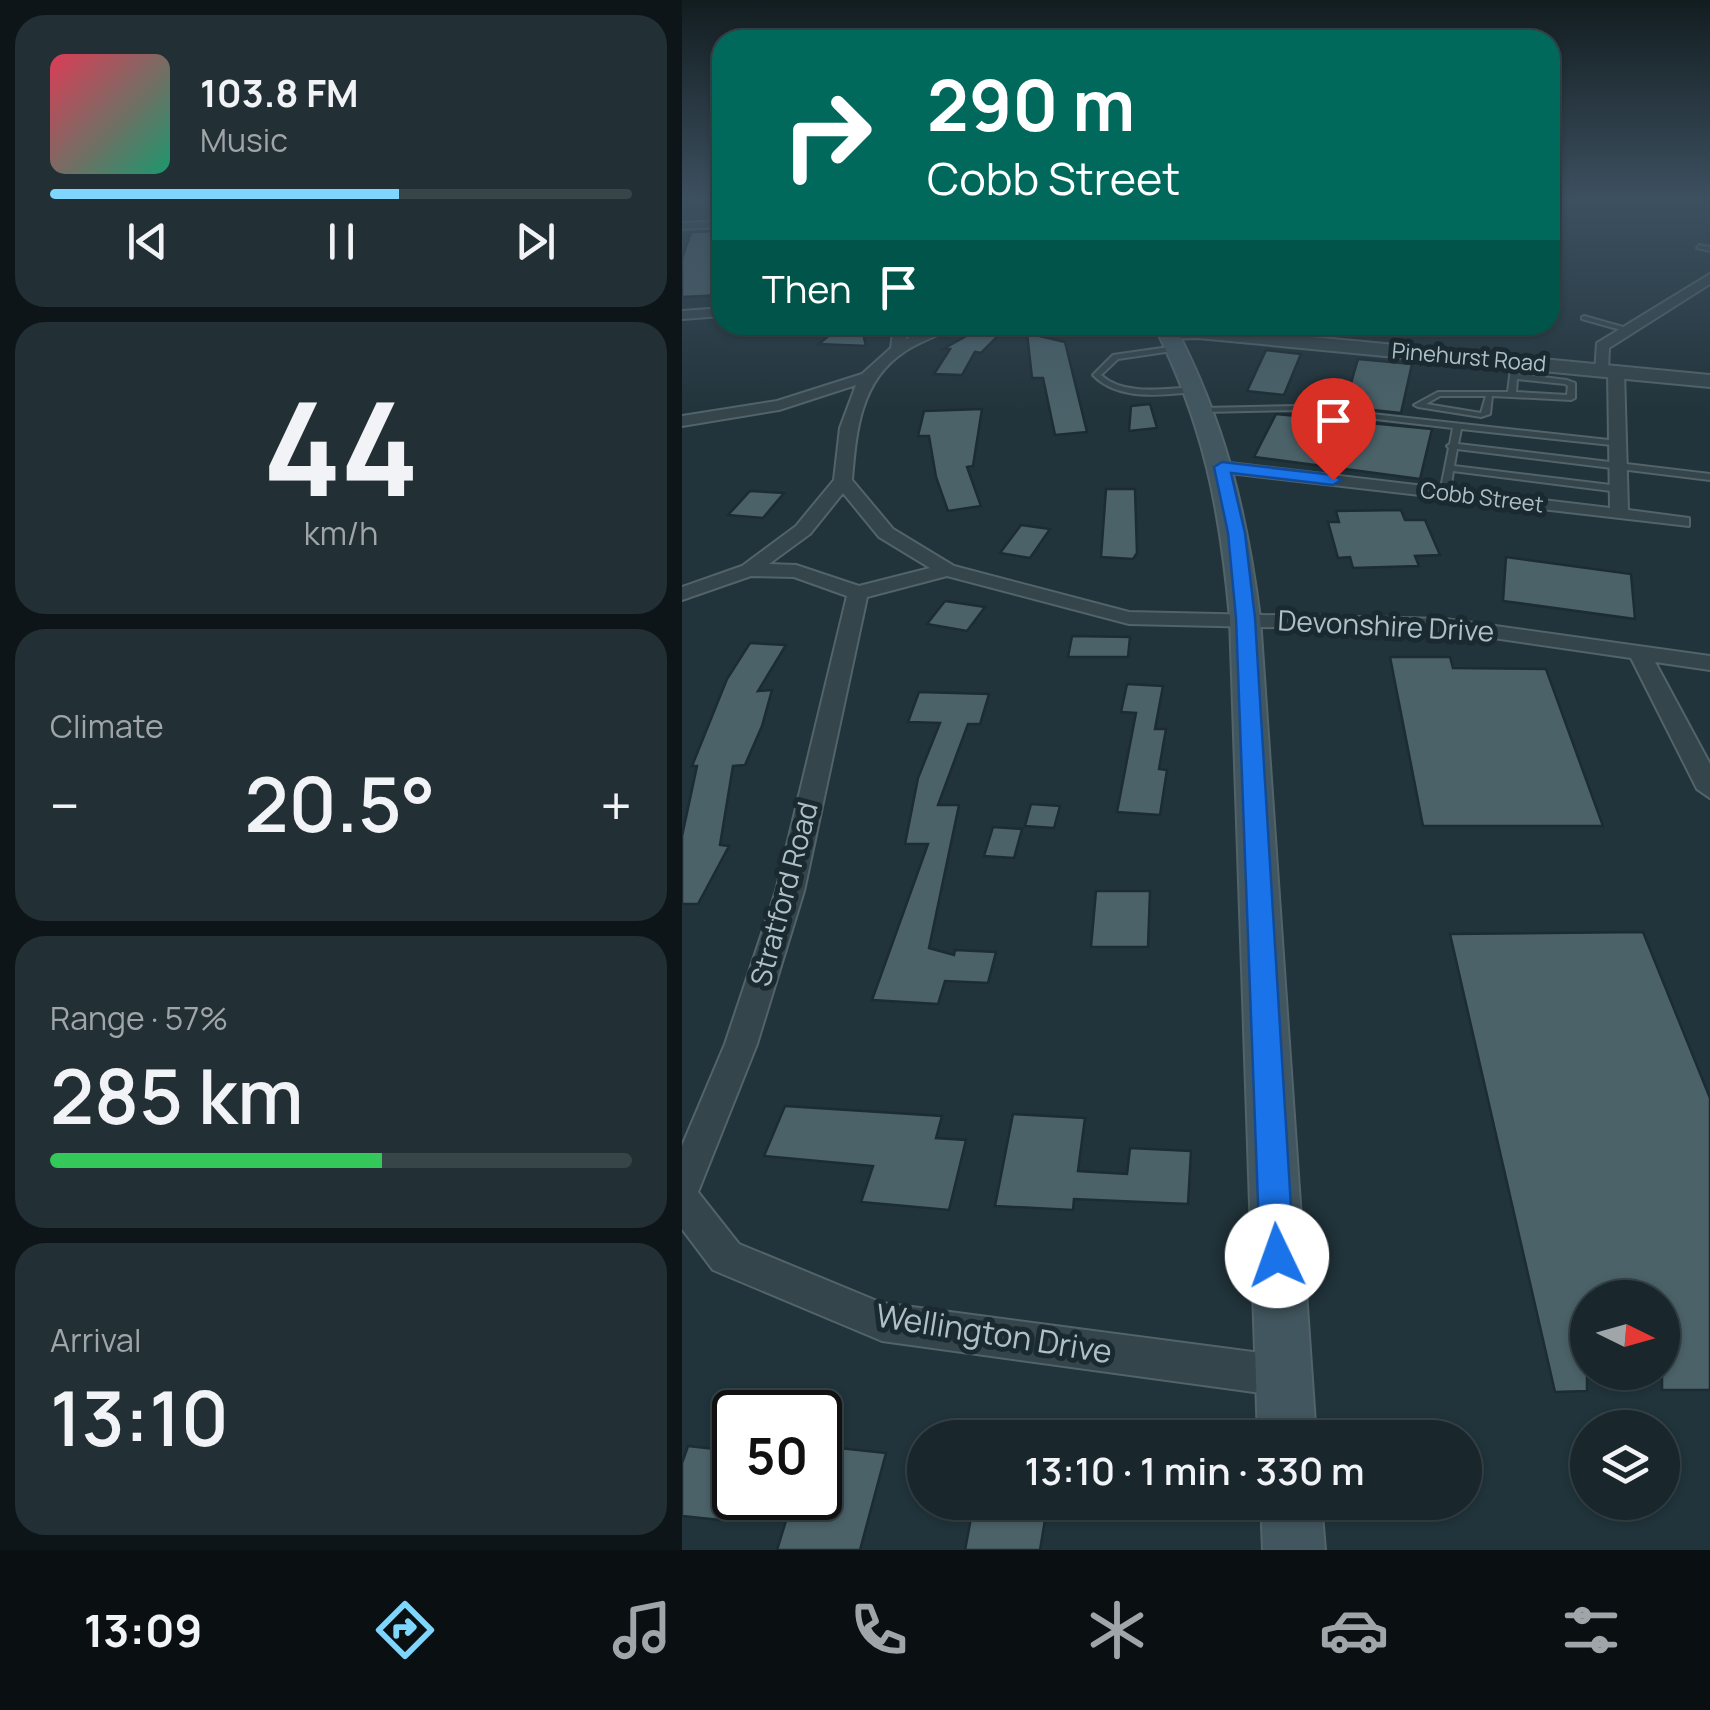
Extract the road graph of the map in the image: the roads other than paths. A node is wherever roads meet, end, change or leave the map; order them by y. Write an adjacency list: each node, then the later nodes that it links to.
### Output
1 (1710, 278): 5 (street)
2 (712, 313): 3 (street)
3 (682, 315)
4 (1584, 318): 5 (lane)
5 (1628, 330): 12 (street)
6 (900, 335): 10 (street)
7 (926, 335): 10 (street)
8 (1169, 335): 18 (main road); 18 (lane)
9 (1307, 335): 11 (street, Pinehurst Road)
10 (898, 349): 13 (street)
11 (1514, 369): 12 (street, Pinehurst Road); 16 (lane); 16 (lane)
12 (1612, 371): 14 (street, Pinehurst Road); 22 (street)
13 (867, 378): 20 (street); 28 (street)
14 (1710, 380)
15 (1454, 393): 17 (lane); 19 (lane); 19 (lane)
16 (1512, 394): 17 (lane)
17 (1488, 396): 19 (lane)
18 (1200, 400): 21 (lane); 25 (main road)
19 (1422, 405)
20 (682, 421)
21 (1457, 427): 22 (lane); 23 (lane)
22 (1618, 444): 24 (street)
23 (1451, 446): 24 (lane); 26 (lane)
24 (1618, 466): 27 (lane); 29 (street)
25 (1222, 467): 30 (street, Cobb Street); 37 (main road)
26 (1448, 468): 29 (lane); 30 (lane)
27 (1710, 477)
28 (843, 481): 33 (street); 34 (street, Devonshire Drive)
29 (1619, 489): 31 (street)
30 (1445, 493): 31 (street, Cobb Street)
31 (1619, 513): 32 (street, Cobb Street)
32 (1682, 522)
33 (749, 570): 35 (street); 36 (street)
34 (947, 570): 35 (street, Devonshire Drive); 37 (street, Devonshire Drive)
35 (858, 593): 41 (street, Stratford Road)
36 (682, 594)
37 (1245, 618): 38 (street, Devonshire Drive); 43 (main road)
38 (1638, 652): 39 (street, Devonshire Drive); 40 (street)
39 (1710, 663)
40 (1710, 789)
41 (682, 1187)
42 (682, 1200): 43 (street, Wellington Drive)
43 (1283, 1376): 44 (main road)
44 (1286, 1420)
45 (1292, 1520): 46 (main road)
46 (1294, 1550)

